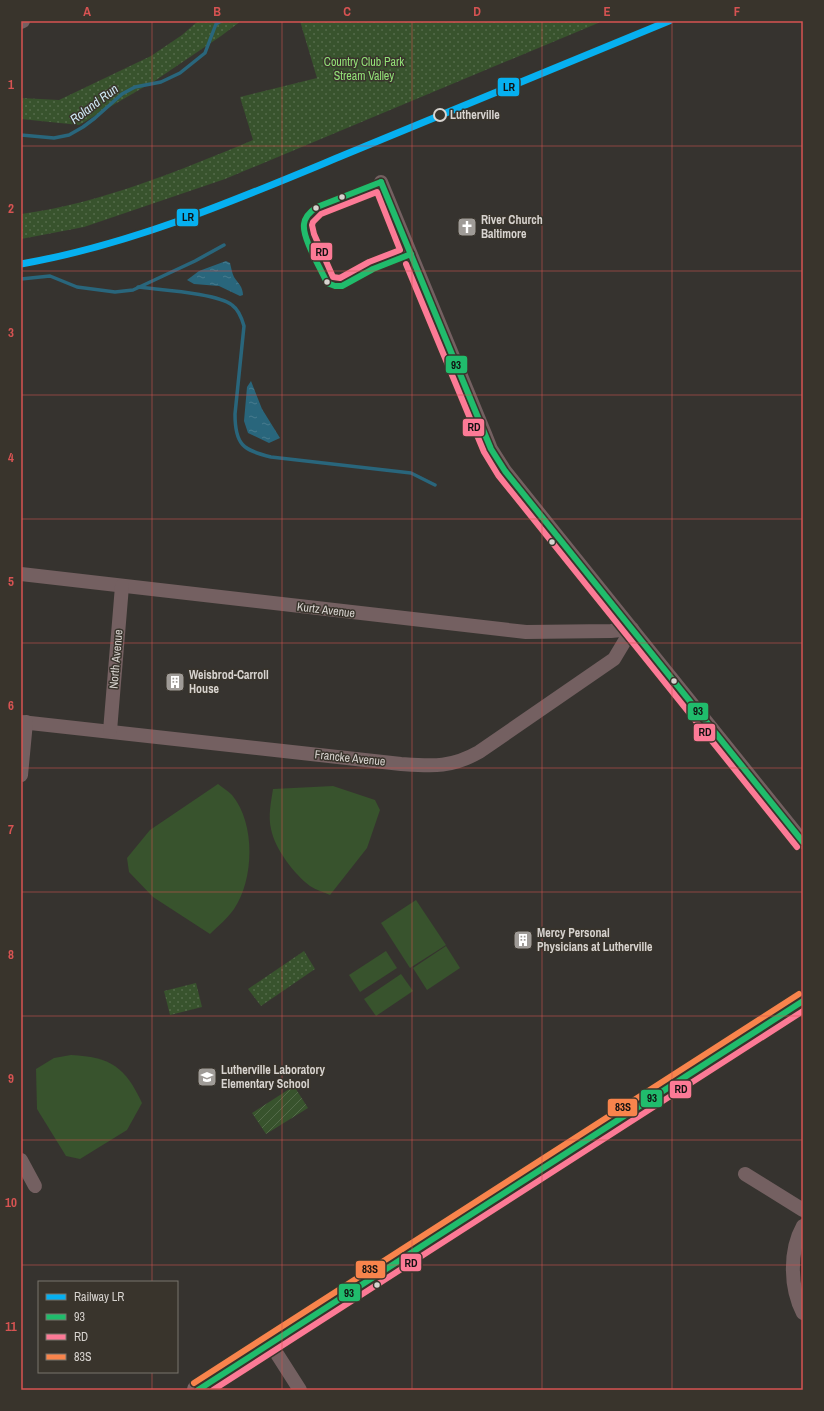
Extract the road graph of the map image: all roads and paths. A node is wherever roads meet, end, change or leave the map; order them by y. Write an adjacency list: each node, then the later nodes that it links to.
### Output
1 (381, 182): 4 (street)
2 (21, 574): 3 (street, Kurtz Avenue)
3 (122, 586): 4 (street, Kurtz Avenue); 6 (street, North Avenue)
4 (632, 629): 6 (street, Francke Avenue); 8 (street)
5 (23, 722): 6 (street, Francke Avenue); 7 (street)
6 (110, 731)
7 (21, 775)
8 (803, 842)
9 (803, 1001): 16 (main road)
10 (21, 1160): 12 (street)
11 (745, 1174): 13 (street)
12 (35, 1186)
13 (803, 1210)
14 (803, 1226): 15 (street)
15 (803, 1313)
16 (270, 1343): 17 (main road); 18 (street)
17 (198, 1390)
18 (300, 1390)

